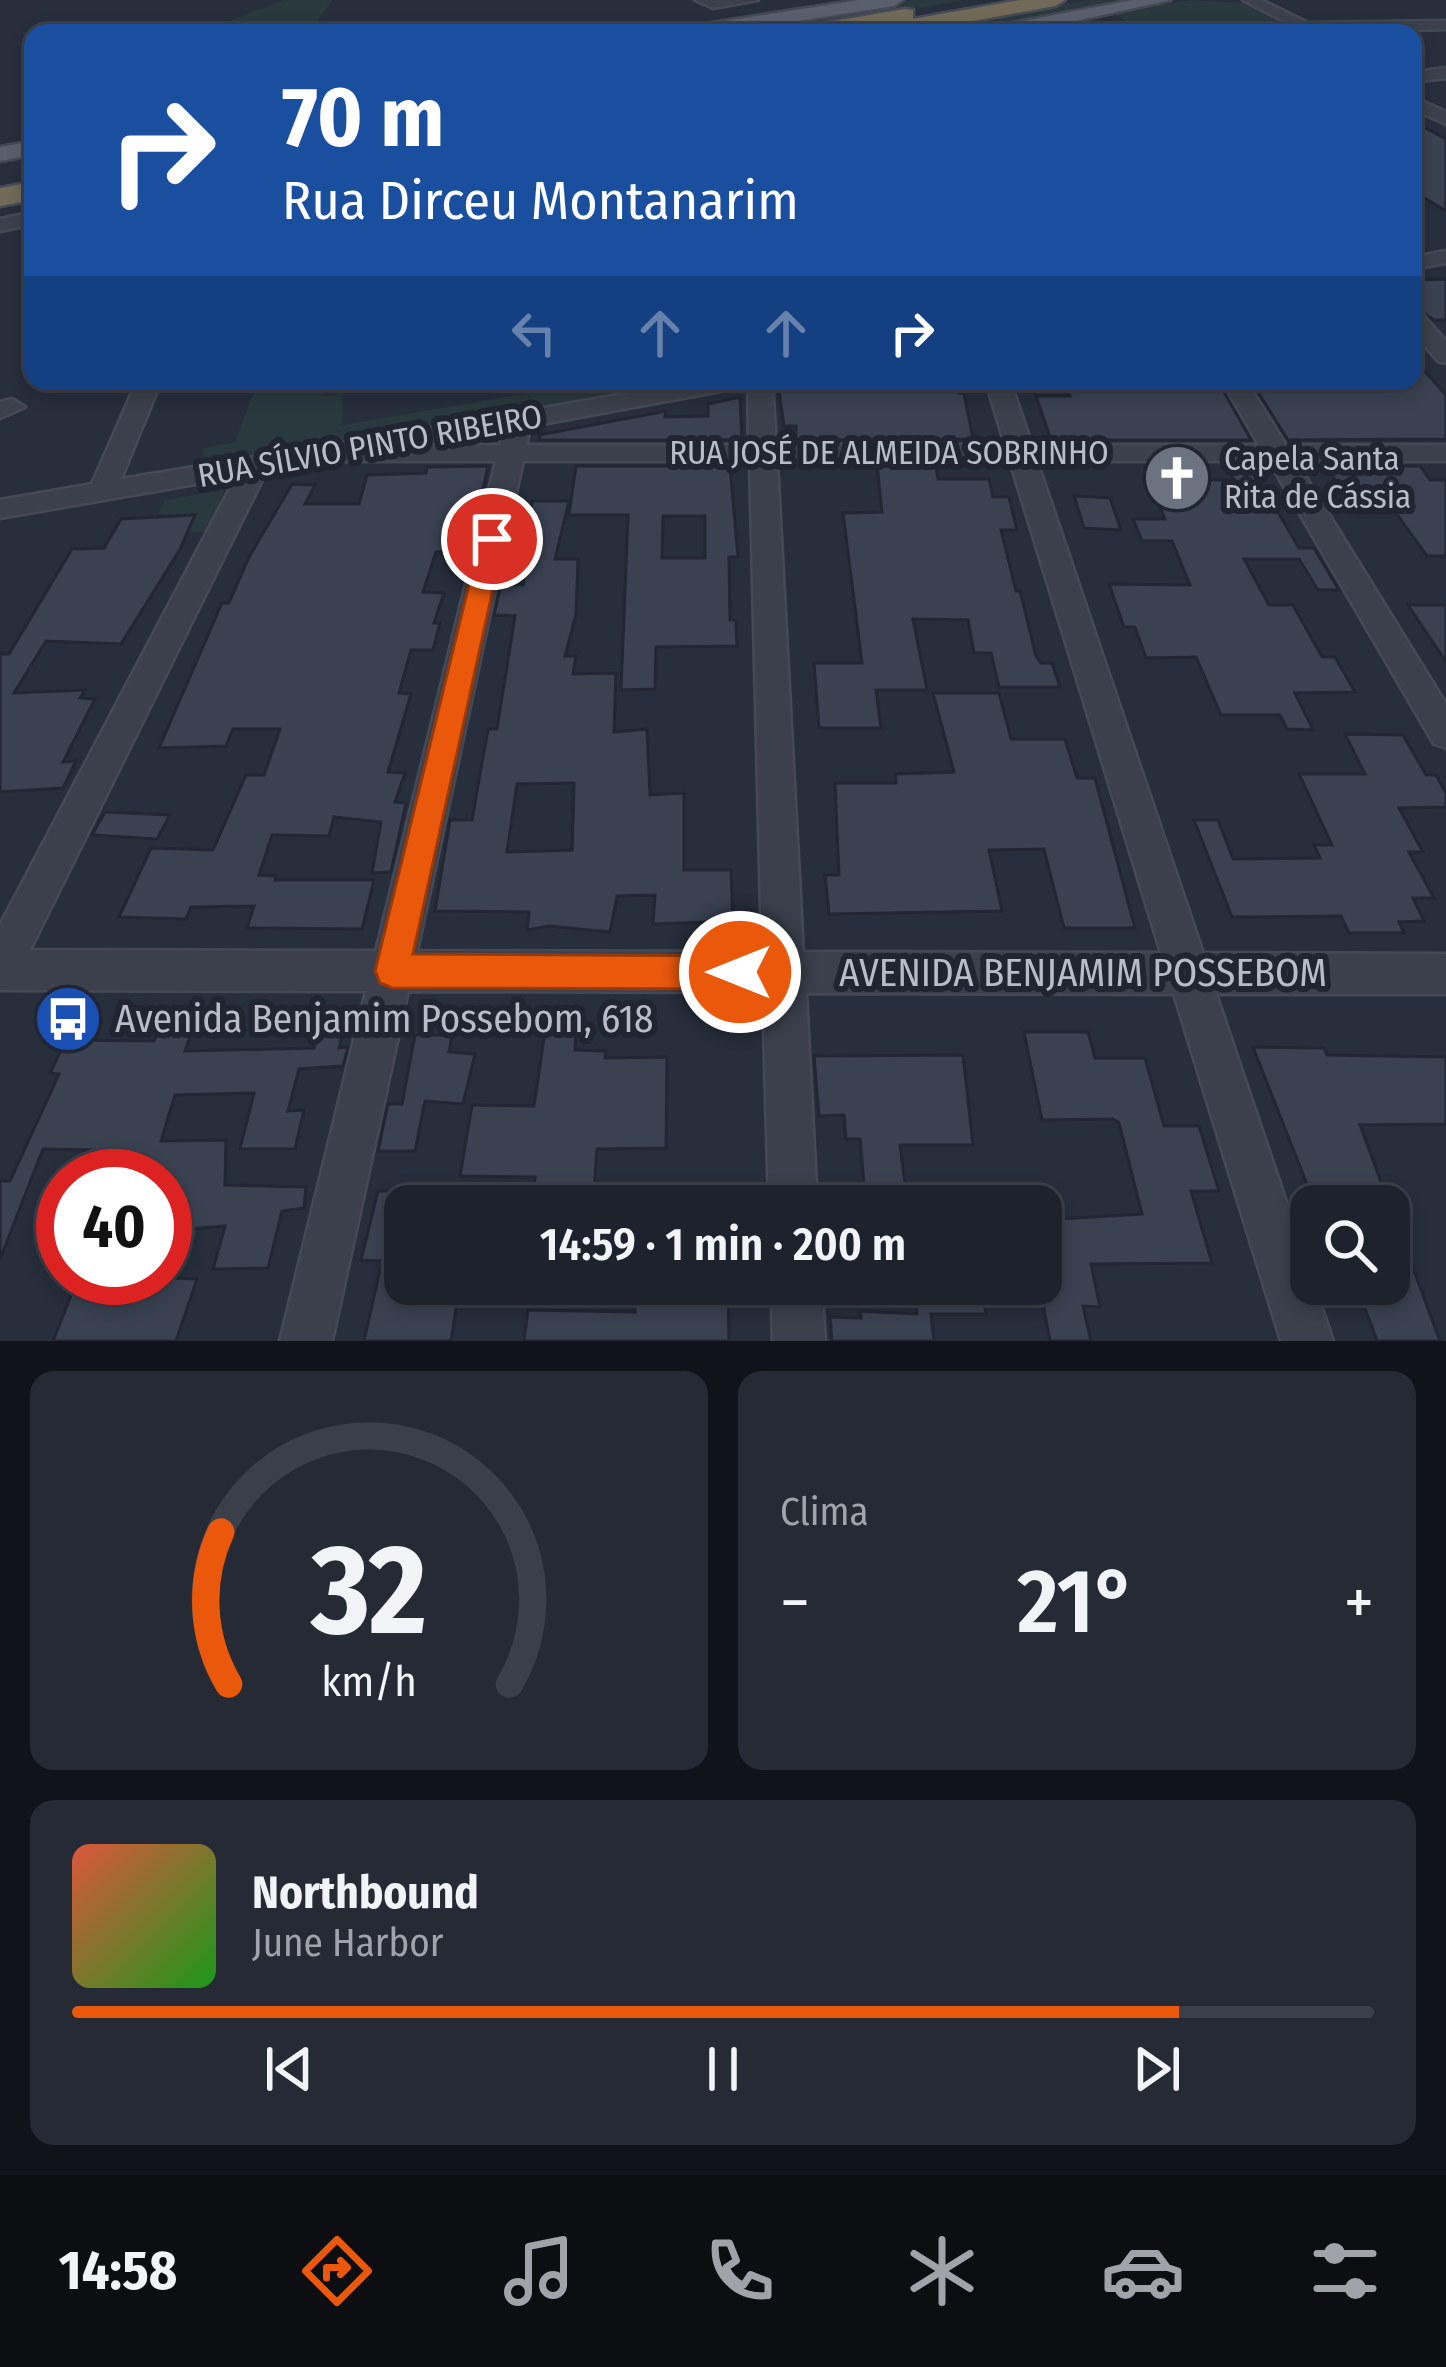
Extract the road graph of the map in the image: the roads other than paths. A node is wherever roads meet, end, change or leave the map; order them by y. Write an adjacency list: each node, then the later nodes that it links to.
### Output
1 (703, 0): 7 (street)
2 (894, 0): 8 (main road)
3 (988, 0): 10 (highway)
4 (1055, 0): 11 (highway)
5 (1162, 0): 12 (main road)
6 (1250, 0): 13 (street)
7 (747, 1): 8 (street)
8 (772, 18): 9 (main road)
9 (738, 24)
10 (855, 24)
11 (921, 24)
12 (1038, 24)
13 (1300, 24)
14 (1422, 328): 15 (street)
15 (1446, 356)
16 (144, 390): 28 (street)
17 (703, 390): 21 (street, RUA SÍLVIO PINTO RIBEIRO)
18 (760, 390): 23 (street)
19 (1001, 390): 24 (street)
20 (1240, 390): 25 (street)
21 (516, 436): 22 (street, RUA JOSÉ DE ALMEIDA SOBRINHO); 23 (street, RUA JOSÉ DE ALMEIDA SOBRINHO); 32 (street)
22 (332, 452): 27 (street, RUA SÍLVIO PINTO RIBEIRO)
23 (763, 453): 24 (street, RUA JOSÉ DE ALMEIDA SOBRINHO); 33 (street)
24 (1021, 453): 25 (street, RUA JOSÉ DE ALMEIDA SOBRINHO); 34 (street)
25 (1278, 453): 26 (street, RUA JOSÉ DE ALMEIDA SOBRINHO); 30 (street)
26 (1446, 453)
27 (256, 466): 28 (street, RUA SÍLVIO PINTO RIBEIRO); 31 (street)
28 (102, 493): 29 (street, RUA SÍLVIO PINTO RIBEIRO)
29 (0, 509)
30 (1446, 734)
31 (0, 969): 32 (street, AVENIDA BENJAMIM POSSEBOM)
32 (392, 971): 33 (street, AVENIDA BENJAMIM POSSEBOM); 38 (street)
33 (784, 973): 34 (street, AVENIDA BENJAMIM POSSEBOM); 36 (street)
34 (1188, 974): 35 (street, AVENIDA BENJAMIM POSSEBOM); 40 (street)
35 (1446, 974)
36 (793, 1185)
37 (797, 1305): 39 (street)
38 (306, 1341)
39 (799, 1341)
40 (1307, 1341)

